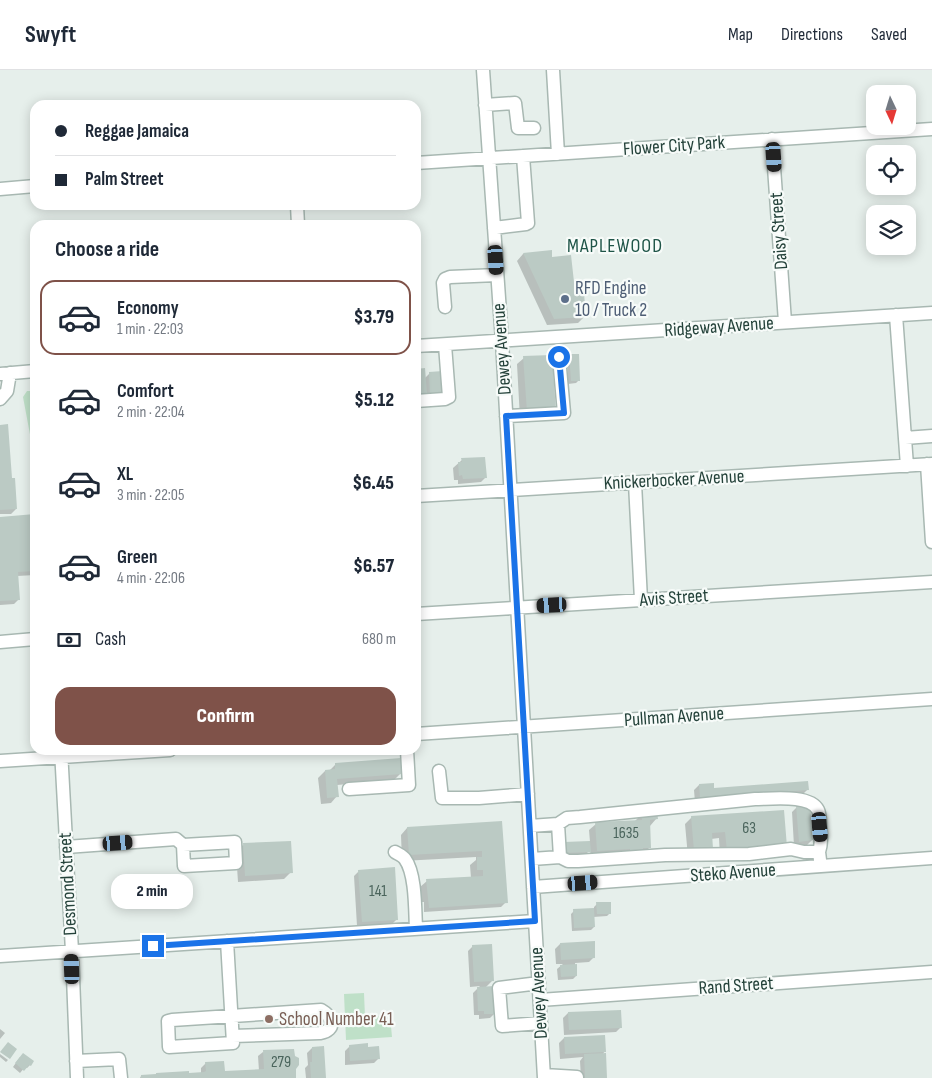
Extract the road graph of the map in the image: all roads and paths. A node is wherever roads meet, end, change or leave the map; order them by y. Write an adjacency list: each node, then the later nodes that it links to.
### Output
1 (483, 70): 3 (street, Dewey Avenue)
2 (554, 70): 7 (street)
3 (485, 105): 4 (street); 9 (street, Dewey Avenue)
4 (534, 128)
5 (932, 129): 6 (street, Flower City Park)
6 (772, 139): 7 (street, Flower City Park); 18 (street, Daisy Street)
7 (558, 154): 8 (street, Flower City Park)
8 (522, 156): 9 (street, Flower City Park); 13 (street)
9 (489, 158): 10 (street, Flower City Park); 13 (street, Dewey Avenue)
10 (421, 163)
11 (30, 186): 12 (street)
12 (0, 188)
13 (494, 228): 14 (street, Dewey Avenue)
14 (497, 275): 15 (street); 19 (street, Dewey Avenue)
15 (445, 307)
16 (932, 313): 17 (street, Ridgeway Avenue)
17 (896, 315): 18 (street, Ridgeway Avenue); 29 (street)
18 (785, 322): 19 (street, Ridgeway Avenue)
19 (502, 341): 20 (street, Ridgeway Avenue); 27 (street, Dewey Avenue)
20 (445, 345): 21 (street, Ridgeway Avenue); 26 (street)
21 (421, 346)
22 (559, 357): 27 (street)
23 (30, 371): 24 (street)
24 (5, 373): 25 (street)
25 (0, 399)
26 (421, 401)
27 (506, 416): 33 (street, Dewey Avenue)
28 (932, 436): 29 (street)
29 (905, 438): 31 (street)
30 (930, 464): 31 (street, Knickerbocker Avenue); 35 (street)
31 (907, 466): 32 (street, Knickerbocker Avenue)
32 (635, 483): 33 (street, Knickerbocker Avenue); 37 (street)
33 (510, 490): 34 (street, Knickerbocker Avenue); 38 (street, Dewey Avenue)
34 (421, 496)
35 (932, 542)
36 (932, 582): 37 (street, Avis Street)
37 (642, 600): 38 (street, Avis Street)
38 (517, 607): 39 (street, Avis Street); 43 (street, Dewey Avenue)
39 (421, 614)
40 (30, 640): 41 (street)
41 (0, 642)
42 (932, 699): 43 (street, Pullman Avenue)
43 (524, 727): 44 (street, Pullman Avenue); 51 (street, Dewey Avenue)
44 (421, 734)
45 (52, 755): 48 (street)
46 (61, 755): 54 (street, Desmond Street)
47 (407, 755): 50 (street)
48 (0, 761)
49 (439, 771): 51 (street)
50 (349, 789)
51 (528, 794): 53 (street, Dewey Avenue)
52 (558, 824): 53 (street); 57 (street); 58 (street)
53 (530, 826): 60 (street, Dewey Avenue)
54 (66, 846): 55 (street); 66 (street, Desmond Street)
55 (183, 846)
56 (395, 852): 64 (street)
57 (819, 852): 58 (street); 61 (street)
58 (560, 857): 60 (street)
59 (932, 858): 61 (street, Steko Avenue)
60 (532, 859): 62 (street, Dewey Avenue)
61 (821, 866): 62 (street, Steko Avenue)
62 (533, 887): 63 (street, Dewey Avenue)
63 (535, 921): 64 (street); 69 (street, Dewey Avenue)
64 (416, 928): 65 (street)
65 (227, 941): 66 (street); 71 (street)
66 (72, 951): 67 (street); 74 (street, Desmond Street)
67 (0, 956)
68 (932, 972): 70 (street, Rand Street)
69 (539, 983): 70 (street, Dewey Avenue); 72 (street)
70 (540, 1000): 72 (street, Dewey Avenue)
71 (231, 1016): 73 (street); 73 (street); 73 (street)
72 (541, 1023): 75 (street, Dewey Avenue)
73 (233, 1043)
74 (76, 1061): 76 (street, Desmond Street); 77 (street)
75 (544, 1076): 78 (street)
76 (76, 1078)
77 (121, 1078)
78 (577, 1078)

